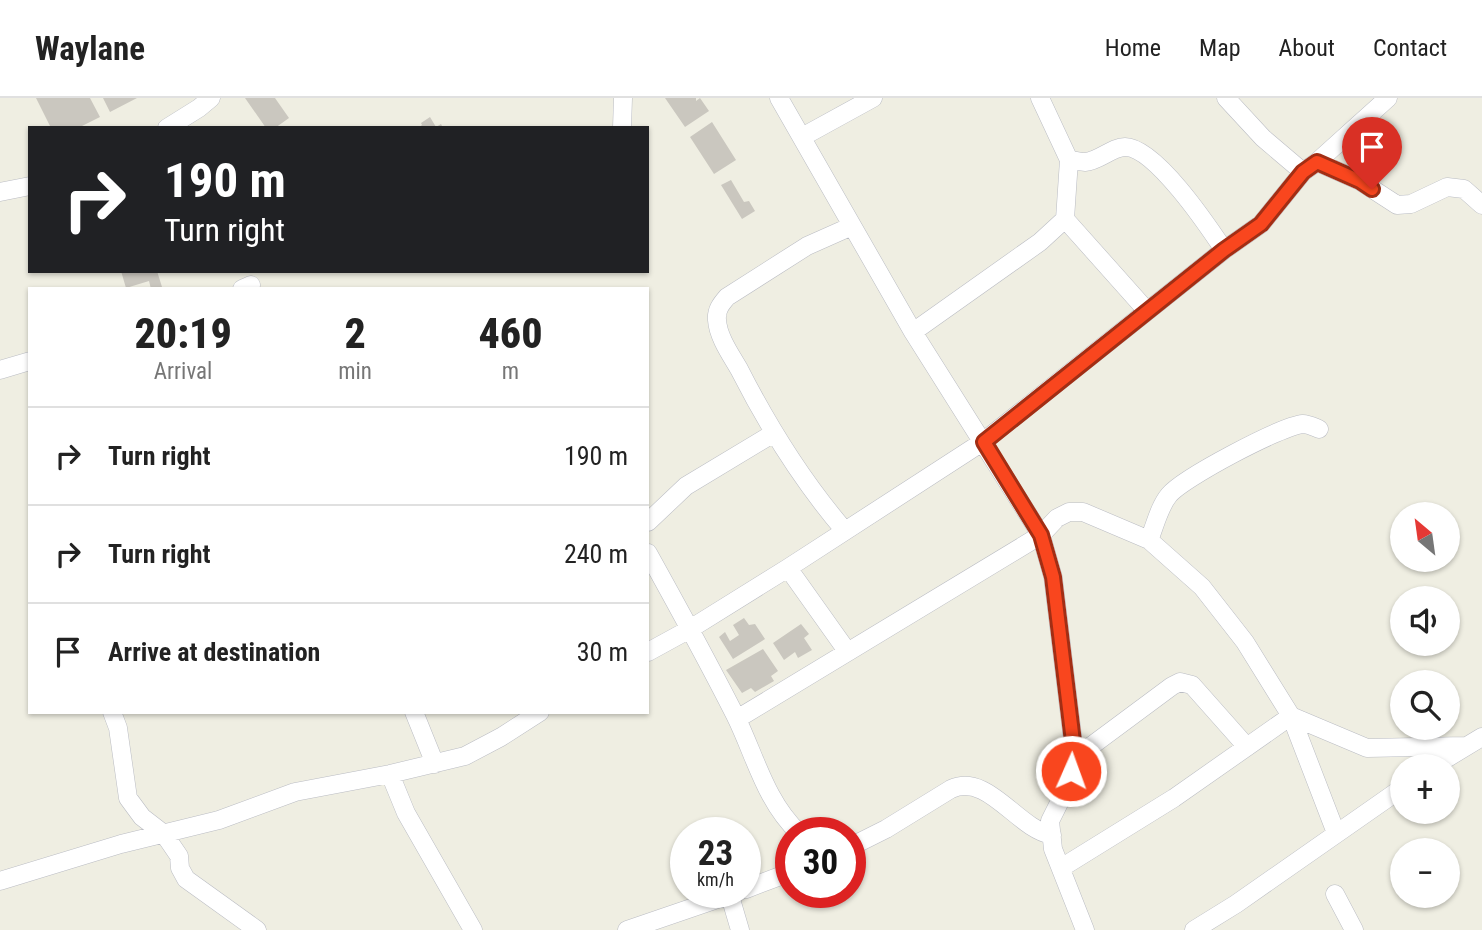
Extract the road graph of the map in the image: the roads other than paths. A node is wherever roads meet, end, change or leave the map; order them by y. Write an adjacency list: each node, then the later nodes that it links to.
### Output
1 (211, 98): 8 (street)
2 (623, 98): 9 (street)
3 (779, 98): 10 (street)
4 (873, 98): 10 (street)
5 (1040, 98): 11 (street)
6 (1226, 98): 12 (street)
7 (1388, 98): 12 (street)
8 (170, 126)
9 (622, 126)
10 (802, 138): 17 (street)
11 (1069, 160): 16 (street); 18 (street)
12 (1310, 167): 15 (street); 18 (street)
13 (28, 186): 14 (street)
14 (0, 192)
15 (1482, 205)
16 (1065, 219): 19 (street); 20 (street)
17 (852, 226): 20 (street); 24 (street)
18 (1224, 250): 19 (street)
19 (1147, 310): 25 (street)
20 (913, 332): 25 (street)
21 (28, 362): 22 (street)
22 (0, 370)
23 (1319, 429): 29 (street)
24 (774, 433): 26 (street); 27 (street)
25 (984, 442): 27 (street); 28 (street)
26 (649, 521)
27 (845, 531): 31 (street)
28 (1041, 535): 29 (street); 34 (street); 44 (street)
29 (1149, 540): 38 (street)
30 (649, 555): 32 (street)
31 (789, 568): 32 (street); 34 (street)
32 (690, 629): 33 (street); 39 (street)
33 (649, 651)
34 (847, 652): 39 (street)
35 (113, 714): 50 (street)
36 (415, 714): 45 (street)
37 (537, 714): 45 (street)
38 (1291, 716): 41 (street); 42 (street); 49 (street)
39 (737, 719): 48 (street)
40 (1482, 737): 41 (street)
41 (1465, 746): 43 (street)
42 (1247, 747): 44 (street); 53 (street)
43 (1453, 754)
44 (1075, 758): 51 (street)
45 (435, 764): 46 (street)
46 (390, 774): 50 (street); 59 (street)
47 (1390, 796): 49 (street)
48 (785, 817)
49 (1336, 833): 63 (street)
50 (164, 834): 54 (street); 58 (street)
51 (1052, 835): 52 (street); 53 (street)
52 (866, 839)
53 (1060, 868): 62 (street)
54 (0, 881)
55 (1335, 894): 64 (street)
56 (691, 908): 60 (street)
57 (739, 908): 61 (street)
58 (257, 930)
59 (473, 930)
60 (626, 930)
61 (740, 930)
62 (1085, 930)
63 (1194, 930)
64 (1354, 930)

